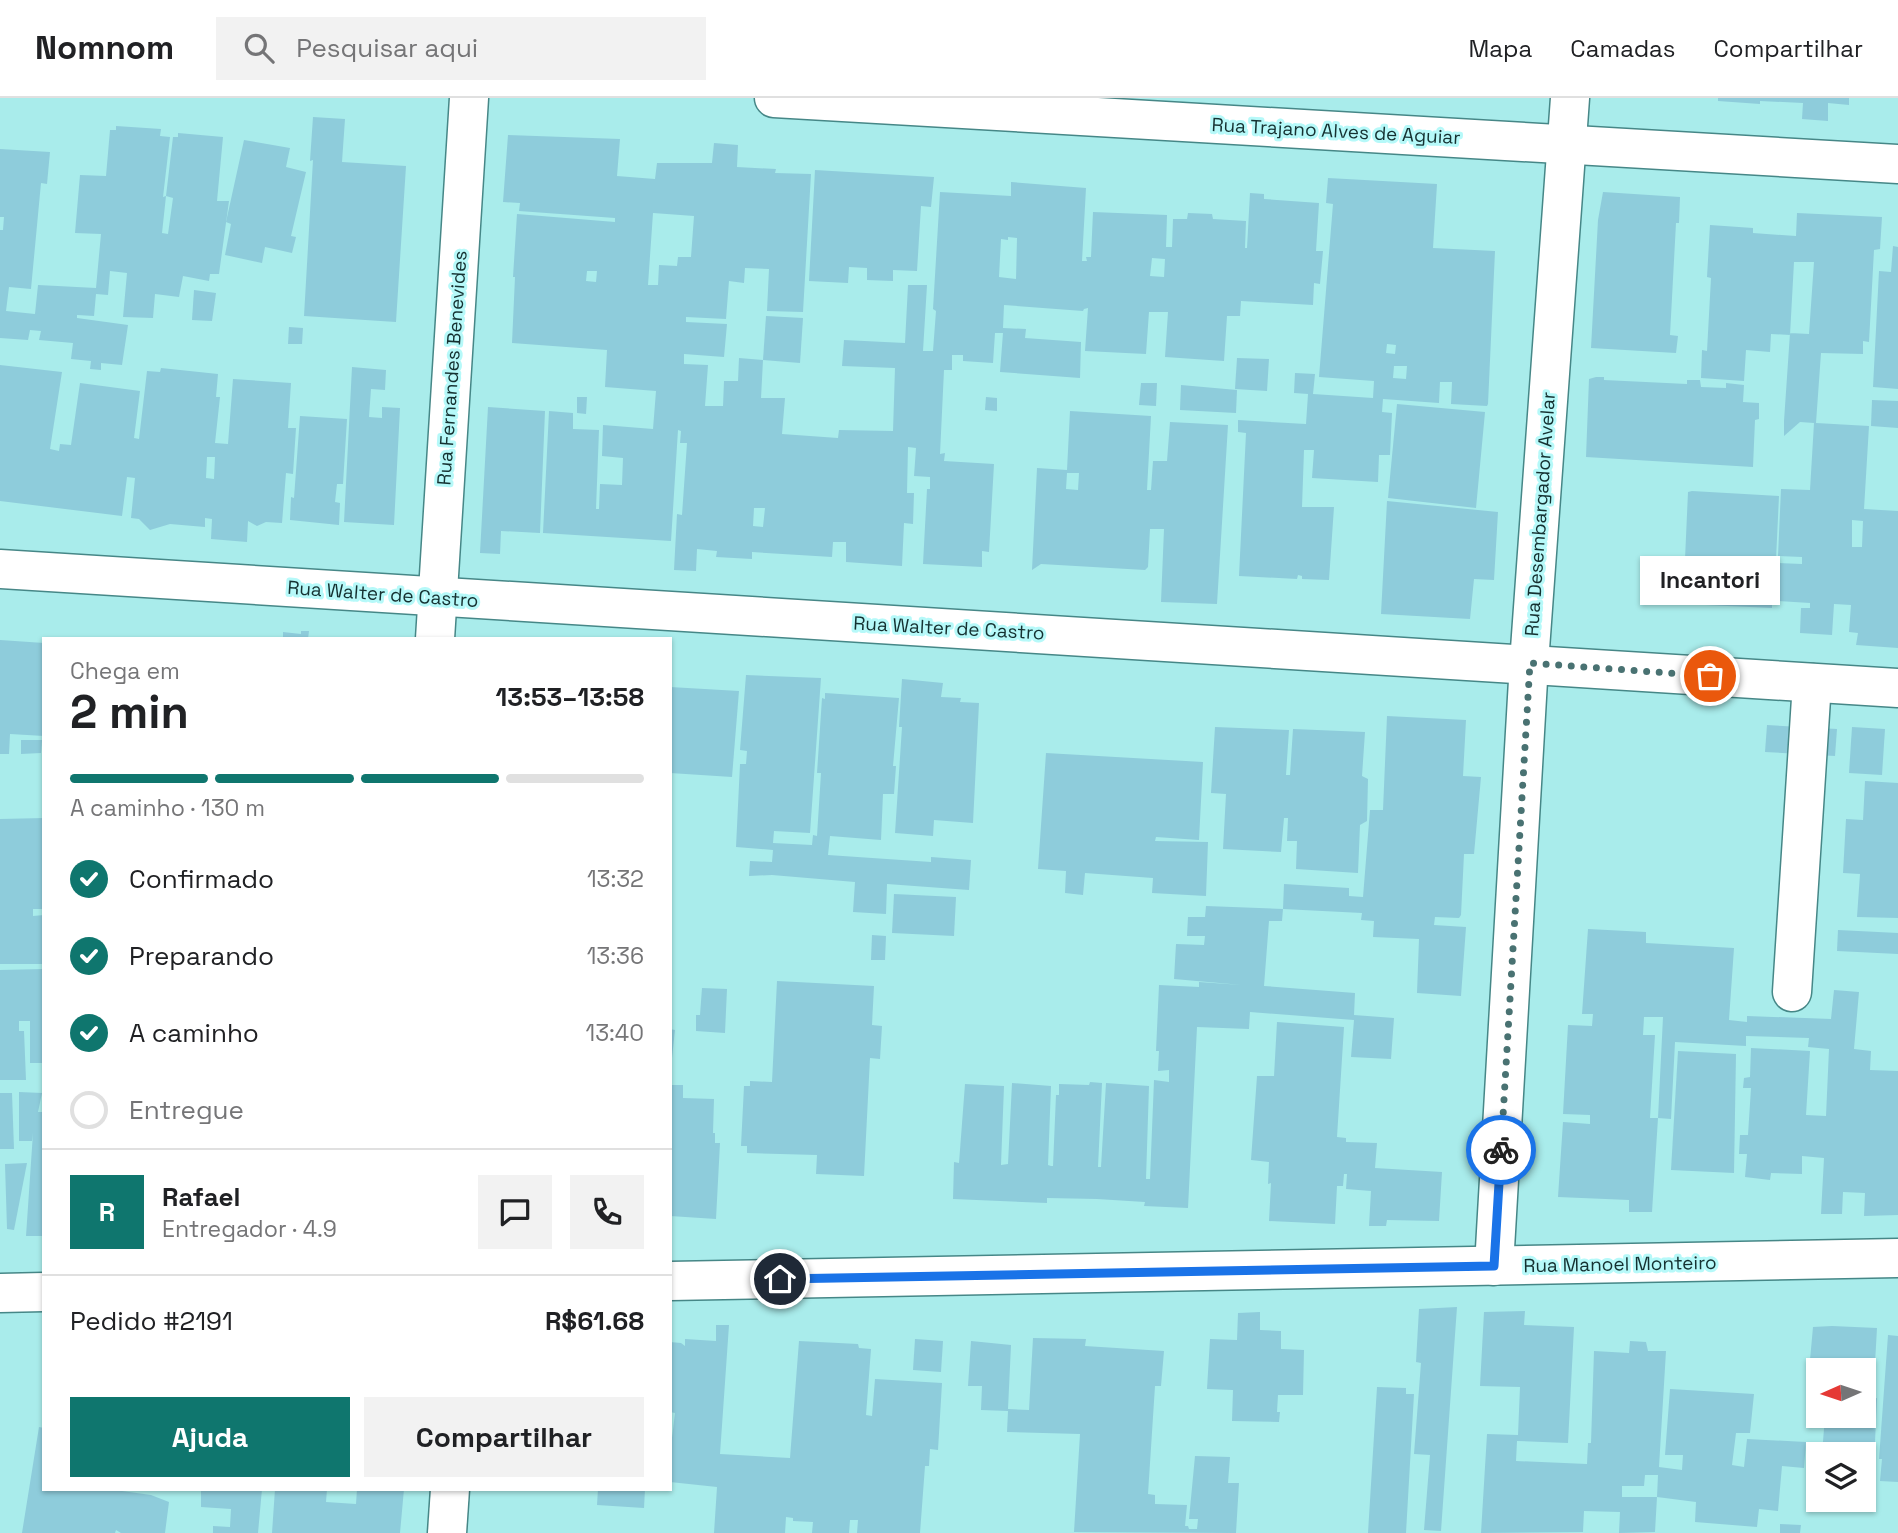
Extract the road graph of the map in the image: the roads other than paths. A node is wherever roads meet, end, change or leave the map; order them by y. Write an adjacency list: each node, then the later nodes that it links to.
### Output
1 (469, 98): 7 (street, Rua Fernandes Benevides)
2 (774, 98): 4 (street, Rua Trajano Alves de Aguiar)
3 (1570, 98): 4 (street, Rua Desembargador Avelar)
4 (1567, 145): 5 (street, Rua Trajano Alves de Aguiar); 9 (street, Rua Desembargador Avelar)
5 (1898, 164)
6 (0, 569): 7 (street, Rua Walter de Castro)
7 (437, 597): 8 (street, Rua Fernandes Benevides); 9 (street, Rua Walter de Castro)
8 (435, 637)
9 (1530, 663): 10 (street, Rua Walter de Castro); 14 (street, Rua Desembargador Avelar)
10 (1812, 683): 11 (street, Rua Walter de Castro); 12 (street)
11 (1898, 688)
12 (1792, 992)
13 (1898, 1258): 14 (street, Rua Manoel Monteiro)
14 (1494, 1266): 15 (street, Rua Manoel Monteiro)
15 (672, 1281)
16 (42, 1292): 17 (street)
17 (0, 1293)
18 (450, 1491): 19 (street)
19 (447, 1533)

